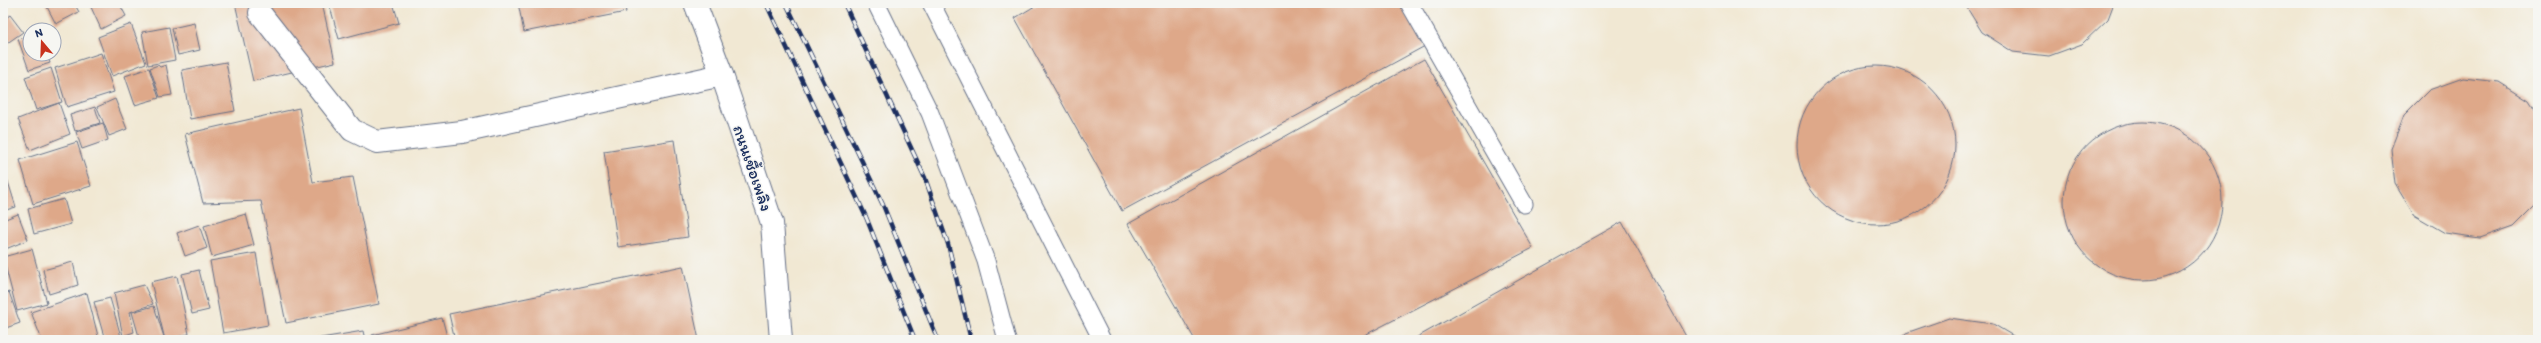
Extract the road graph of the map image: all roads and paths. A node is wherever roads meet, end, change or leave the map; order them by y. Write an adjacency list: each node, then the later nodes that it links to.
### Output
1 (695, 3): 6 (street, ถนนเชื้อเพลิง)
2 (876, 3): 9 (lane)
3 (931, 3): 10 (lane)
4 (1409, 3): 7 (lane)
5 (260, 13): 6 (street)
6 (722, 75): 8 (street, ถนนเชื้อเพลิง)
7 (1524, 204)
8 (781, 340)
9 (1007, 340)
10 (1102, 340)

